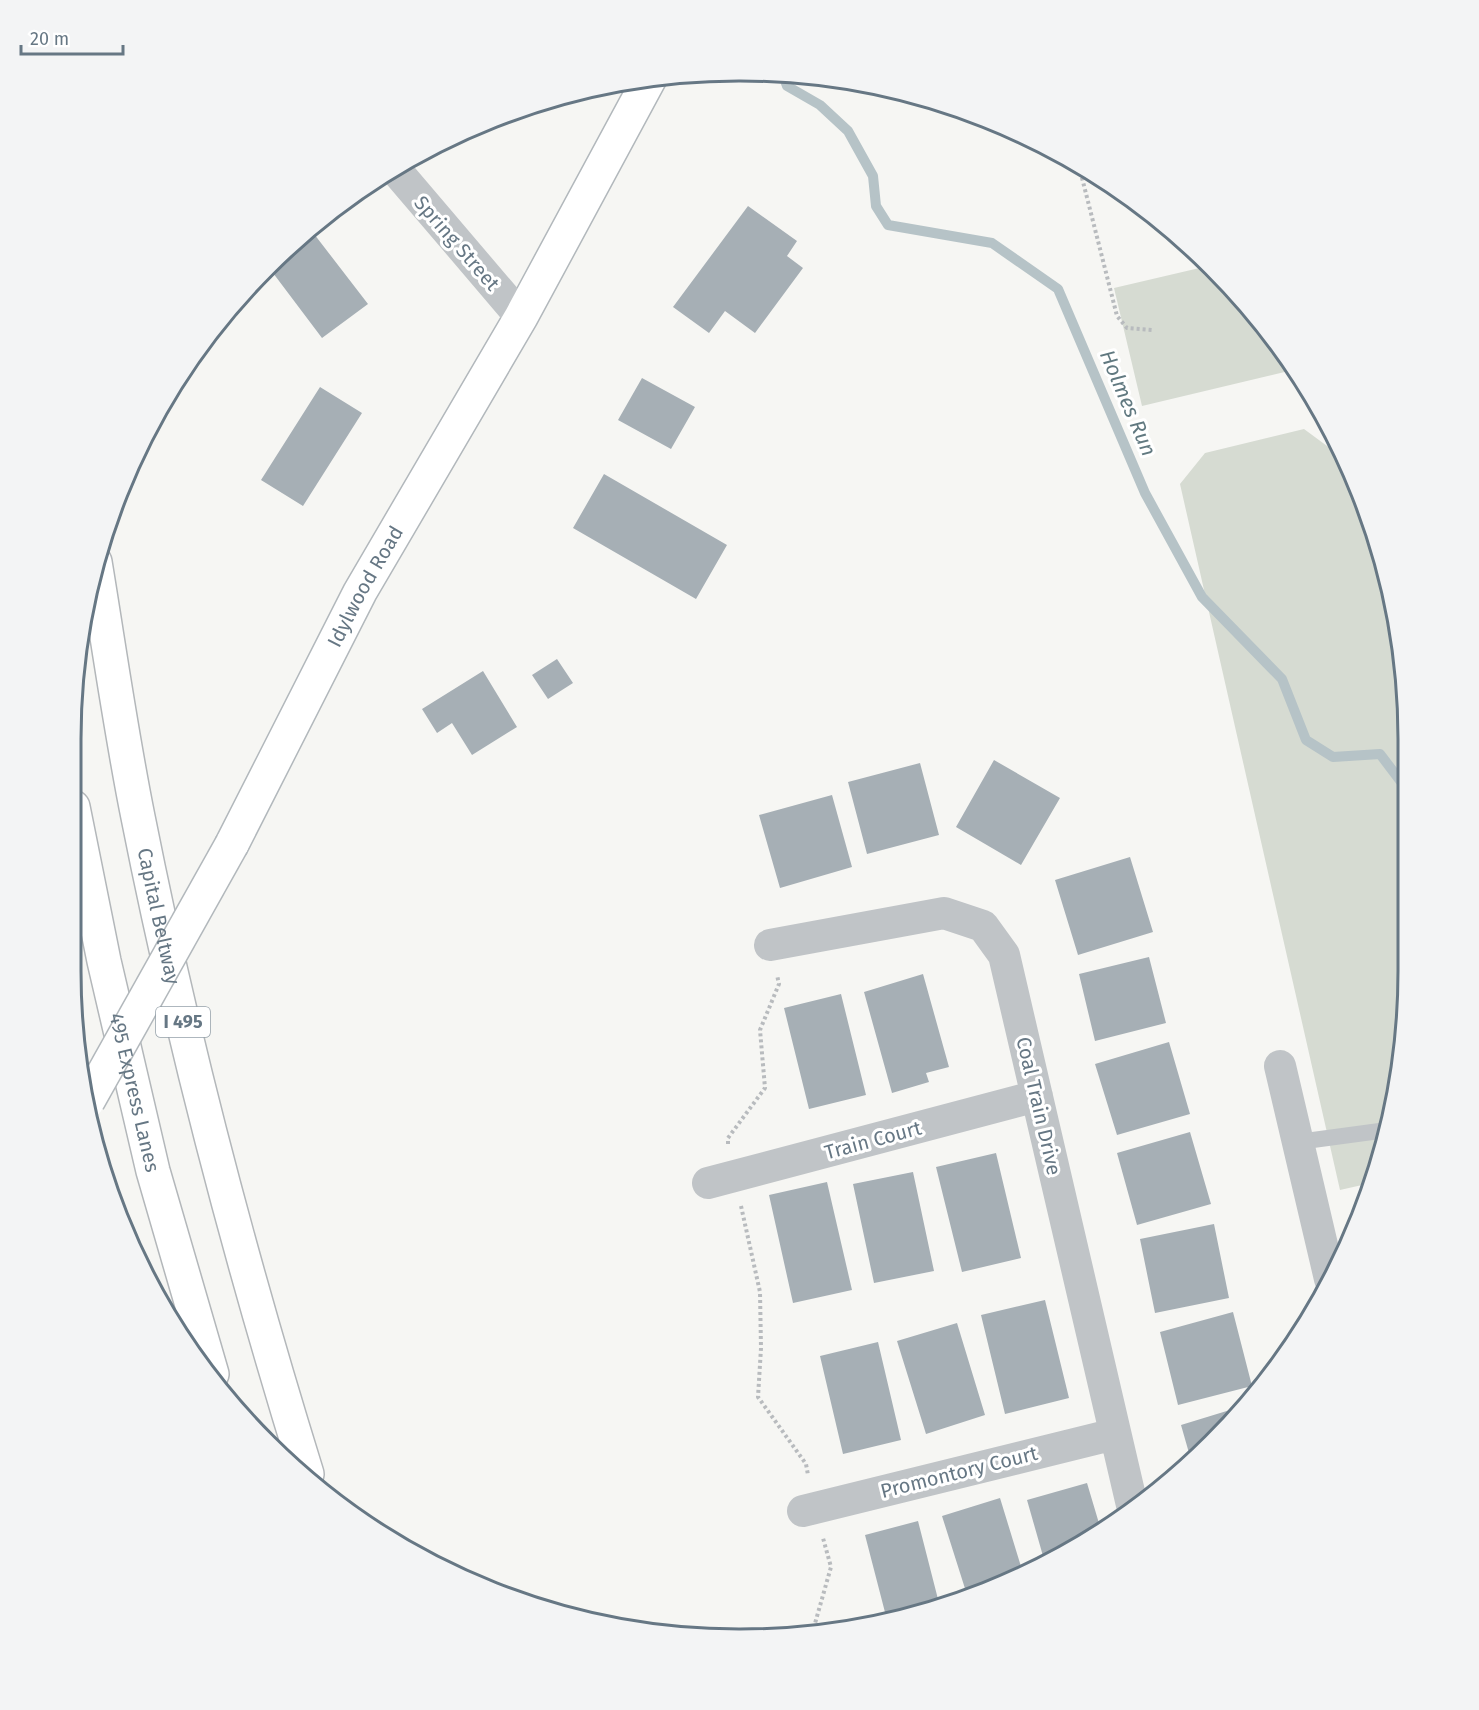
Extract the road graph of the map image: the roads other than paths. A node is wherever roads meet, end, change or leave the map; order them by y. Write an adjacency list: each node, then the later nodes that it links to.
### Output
1 (644, 89): 3 (main road, Idylwood Road)
2 (400, 175): 3 (street, Spring Street)
3 (522, 317): 8 (main road, Idylwood Road, bridge)
4 (99, 587): 16 (main road, Capital Beltway / I 495)
5 (81, 847): 14 (main road, 495 Express Lanes)
6 (770, 945): 9 (street, Coal Train Drive)
7 (1280, 1066): 11 (street)
8 (93, 1092)
9 (1037, 1096): 12 (street, Train Court); 15 (street, Coal Train Drive)
10 (1378, 1131): 11 (lane)
11 (1298, 1142): 13 (street)
12 (721, 1180)
13 (1327, 1267)
14 (207, 1357)
15 (1116, 1434): 17 (street, Coal Train Drive); 18 (street, Promontory Court)
16 (305, 1466)
17 (1131, 1500)
18 (810, 1509)

